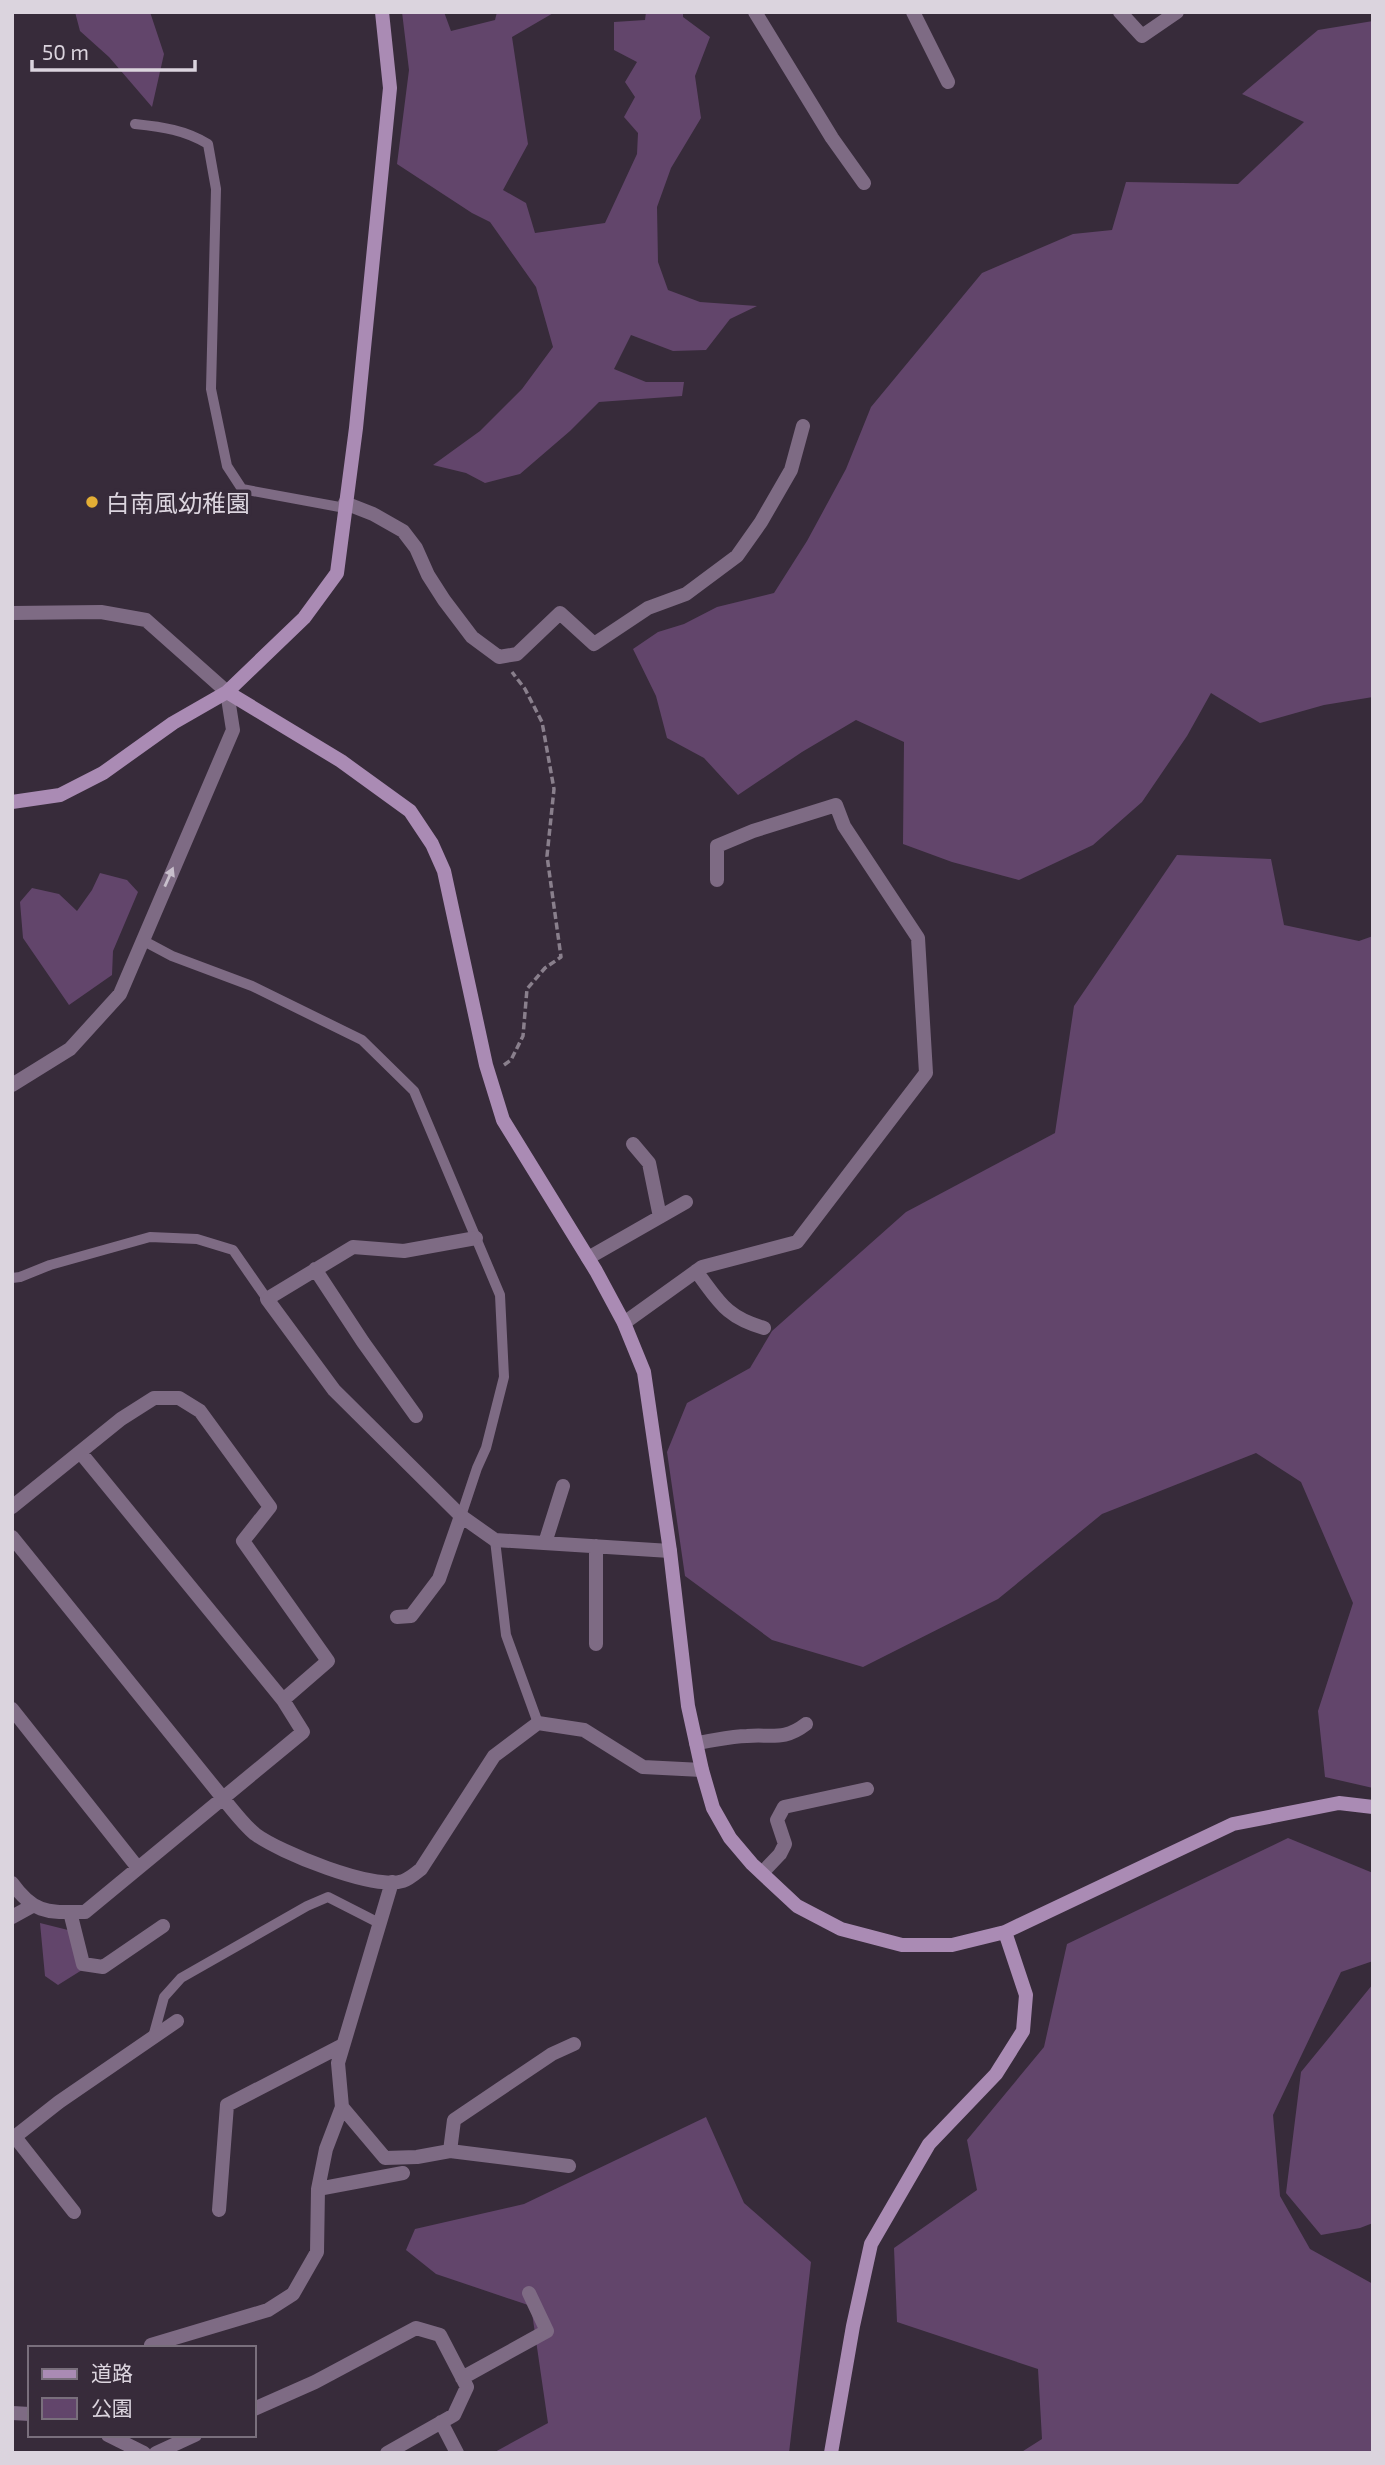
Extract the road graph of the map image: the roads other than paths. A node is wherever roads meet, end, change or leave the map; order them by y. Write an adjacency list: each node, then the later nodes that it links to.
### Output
1 (382, 12): 10 (street)
2 (755, 12): 8 (street)
3 (913, 12): 6 (street)
4 (1120, 12): 5 (street)
5 (1177, 12)
6 (948, 82)
7 (135, 124): 10 (lane)
8 (864, 183)
9 (803, 426): 10 (street)
10 (345, 506): 12 (street)
11 (12, 613): 12 (street)
12 (227, 692): 13 (street); 15 (street, one-way to 12); 21 (street)
13 (12, 802)
14 (717, 880): 23 (street)
15 (142, 940): 16 (street); 20 (lane)
16 (12, 1085)
17 (633, 1144): 19 (street)
18 (686, 1202): 19 (street)
19 (660, 1217): 21 (street)
20 (477, 1238): 22 (street); 32 (lane)
21 (588, 1258): 26 (street)
22 (315, 1269): 25 (street); 28 (street)
23 (696, 1271): 26 (street); 27 (street)
24 (12, 1278): 25 (lane)
25 (267, 1299): 32 (street)
26 (624, 1323): 37 (street)
27 (764, 1328)
28 (416, 1416)
29 (80, 1452): 31 (street); 40 (street); 40 (street)
30 (562, 1486): 35 (street)
31 (12, 1507)
32 (461, 1516): 34 (street); 38 (street)
33 (12, 1537): 47 (street)
34 (495, 1541): 35 (street); 42 (lane)
35 (545, 1543): 36 (street)
36 (596, 1546): 37 (street); 39 (street)
37 (670, 1551): 44 (street)
38 (397, 1617)
39 (596, 1644)
40 (283, 1700): 47 (street)
41 (12, 1709): 49 (street)
42 (538, 1723): 45 (street); 51 (street)
43 (806, 1724): 44 (street)
44 (696, 1743): 45 (street)
45 (702, 1770): 50 (street)
46 (867, 1790): 50 (street)
47 (222, 1797): 49 (street); 51 (street)
48 (1373, 1807): 58 (street)
49 (138, 1868): 54 (street)
50 (762, 1873): 58 (street)
51 (392, 1882): 56 (street)
52 (12, 1883): 53 (street)
53 (32, 1906): 54 (street); 55 (street)
54 (70, 1912): 57 (street)
55 (12, 1917)
56 (379, 1923): 60 (lane); 61 (street)
57 (163, 1926)
58 (1004, 1932): 82 (street)
59 (177, 2021): 60 (street)
60 (153, 2037): 64 (street)
61 (343, 2045): 63 (street); 69 (street)
62 (574, 2045): 65 (street)
63 (342, 2106): 65 (street); 68 (street)
64 (14, 2138): 70 (street)
65 (450, 2151): 66 (street)
66 (569, 2166)
67 (403, 2173): 68 (street)
68 (318, 2189): 72 (street)
69 (219, 2210)
70 (74, 2212)
71 (529, 2293): 73 (street)
72 (151, 2345)
73 (462, 2378): 74 (street); 75 (street)
74 (256, 2408)
75 (441, 2422): 80 (street); 81 (street)
76 (112, 2437): 78 (street)
77 (191, 2437): 79 (street)
78 (144, 2453)
79 (156, 2453)
80 (387, 2453)
81 (457, 2453)
82 (831, 2453)

